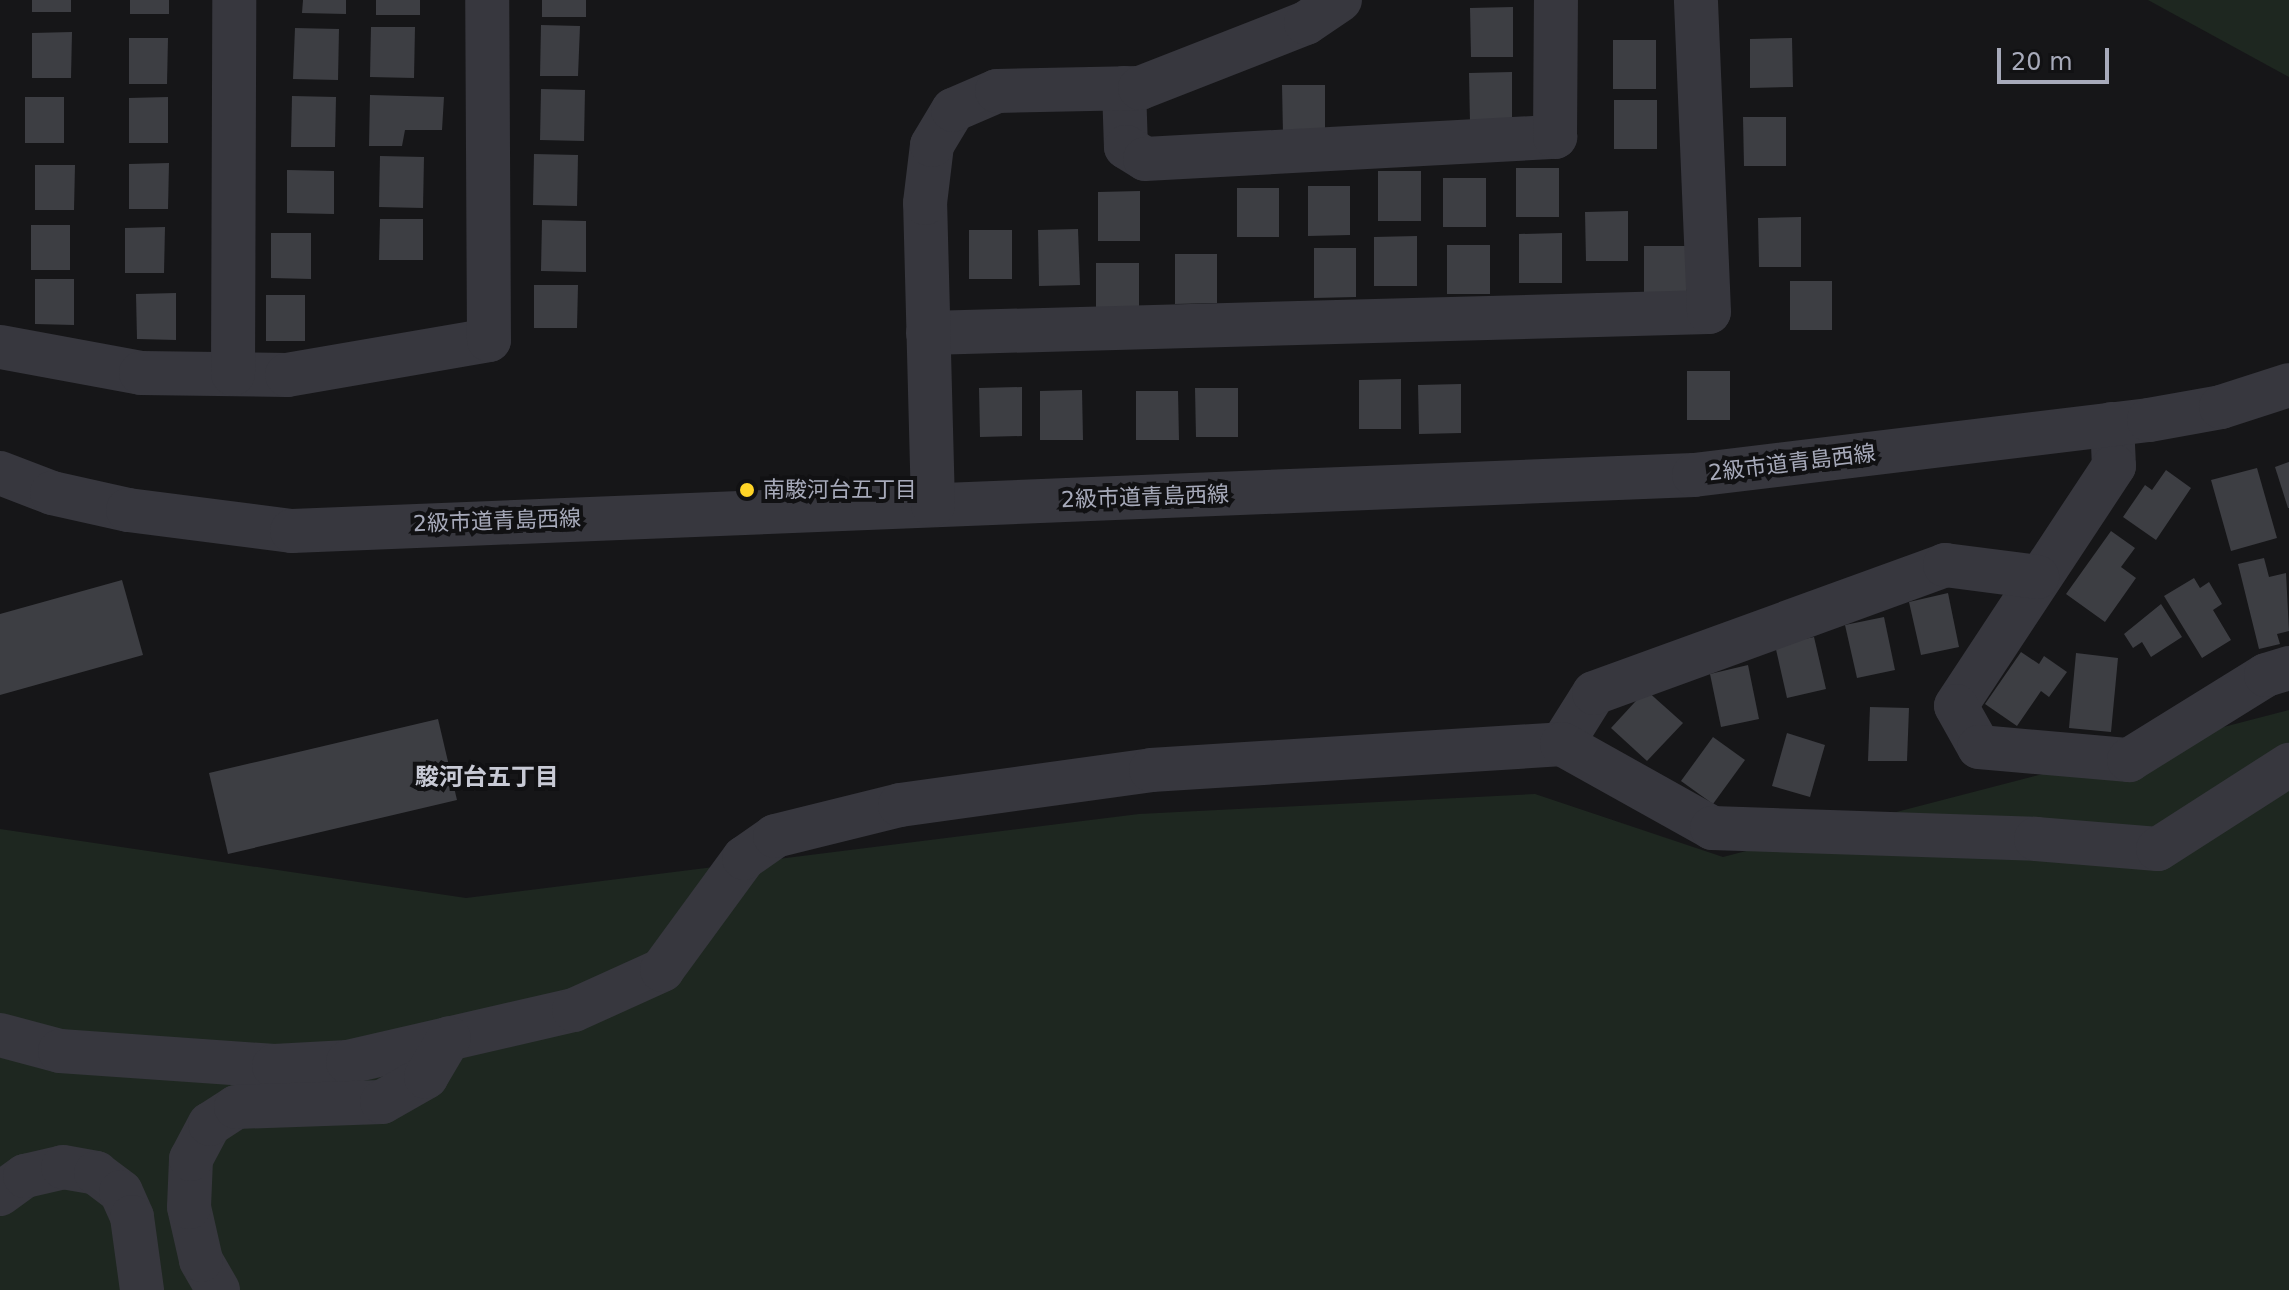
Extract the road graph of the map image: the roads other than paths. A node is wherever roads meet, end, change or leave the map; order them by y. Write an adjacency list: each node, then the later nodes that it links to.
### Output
1 (234, 0): 9 (street)
2 (487, 0): 9 (street)
3 (1340, 0): 6 (street)
4 (1556, 0): 6 (street)
5 (1696, 0): 7 (street)
6 (1124, 88): 7 (street)
7 (928, 333): 13 (street)
8 (0, 347): 9 (street)
9 (233, 374)
10 (2289, 385): 11 (street, 2級市道青島西線)
11 (2112, 424): 13 (street, 2級市道青島西線); 14 (street)
12 (0, 473): 13 (street, 2級市道青島西線)
13 (933, 505)
14 (2037, 577): 15 (street); 16 (street)
15 (2289, 668)
16 (1562, 744): 17 (street); 19 (street)
17 (2289, 765)
18 (0, 1035): 19 (street)
19 (449, 1038): 22 (street)
20 (0, 1194): 21 (street)
21 (142, 1290)
22 (218, 1290)

